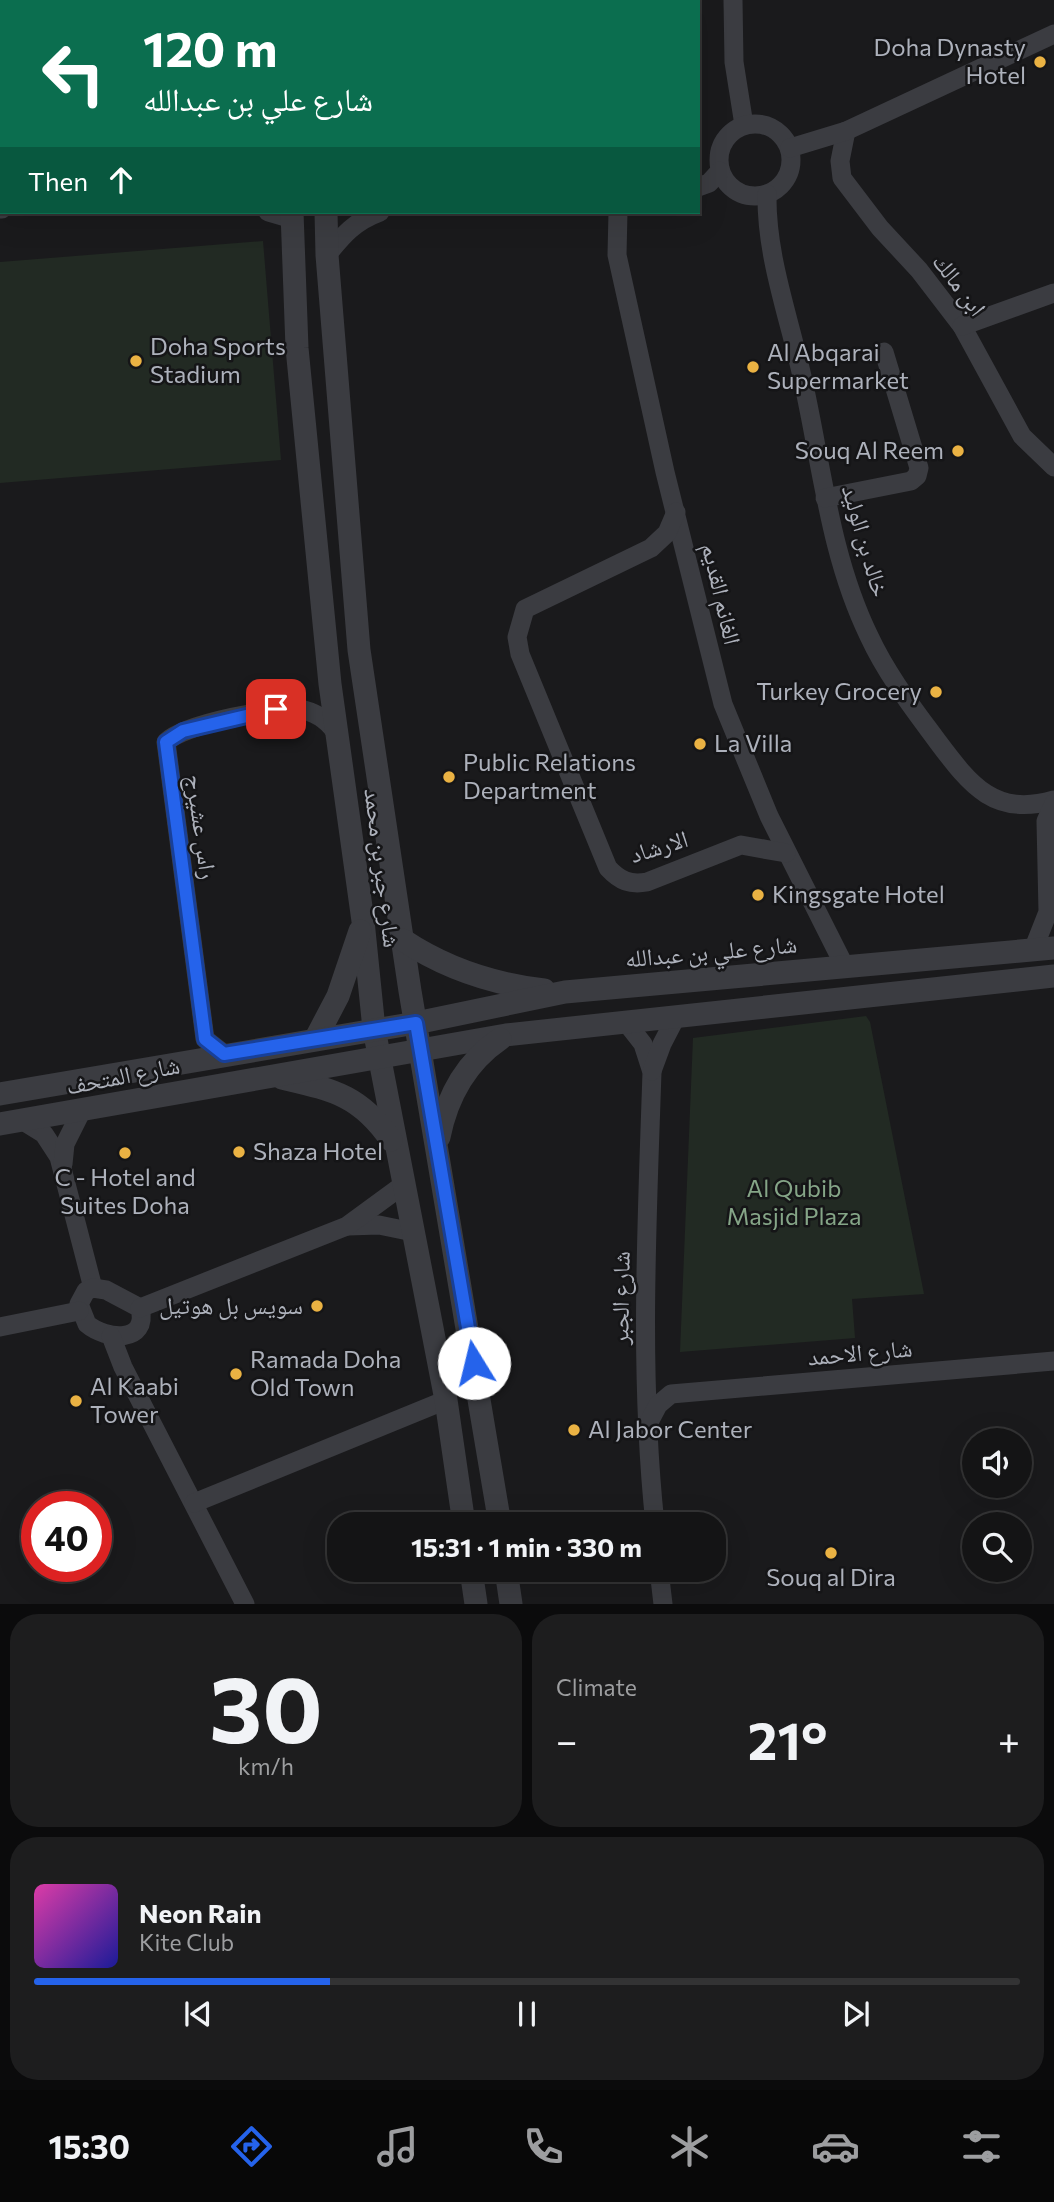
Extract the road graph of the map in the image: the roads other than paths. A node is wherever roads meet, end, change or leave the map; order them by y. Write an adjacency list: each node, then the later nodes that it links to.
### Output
1 (733, 0): 3 (street)
2 (1054, 34): 4 (street)
3 (744, 125): 5 (street); 6 (street)
4 (846, 131): 5 (street); 15 (street, ابن مالك)
5 (790, 148): 8 (street)
6 (720, 171): 7 (street); 8 (street)
7 (700, 186)
8 (767, 194): 18 (street, خالد بن الوليد)
9 (326, 214): 13 (street, شارع جبر بن محمد)
10 (375, 214): 13 (street)
11 (618, 214): 19 (street, الغانم القديم)
12 (292, 216): 22 (street, شارع جبر بن محمد)
13 (327, 255): 28 (street, شارع جبر بن محمد)
14 (1054, 293): 15 (street)
15 (962, 326): 17 (street, ابن مالك)
16 (884, 352): 18 (street)
17 (1054, 467)
18 (825, 498): 23 (street, خالد بن الوليد)
19 (676, 512): 20 (street); 21 (street, الغانم القديم)
20 (651, 548): 21 (street); 25 (street, الارشاد)
21 (686, 557): 24 (street, الغانم القديم)
22 (338, 736): 27 (street, شارع جبر بن محمد); 40 (street, راس عشيرج)
23 (1051, 808): 29 (street, خالد بن الوليد)
24 (767, 811): 25 (street); 26 (street, الغانم القديم)
25 (741, 845): 26 (street)
26 (786, 853): 30 (street, الغانم القديم)
27 (363, 921): 36 (street, شارع جبر بن محمد); 38 (street)
28 (403, 940): 32 (street); 35 (street, شارع جبر بن محمد)
29 (1043, 949): 30 (street, شارع علي بن عبدالله)
30 (845, 967): 32 (street, شارع علي بن عبدالله)
31 (1054, 976): 33 (street)
32 (565, 992): 35 (street, شارع علي بن عبدالله)
33 (676, 1017): 34 (street); 42 (street, شارع الجبر)
34 (625, 1021): 37 (street); 42 (street, شارع الجبر)
35 (416, 1023): 36 (street, شارع علي بن عبدالله); 39 (street, شارع جبر بن محمد)
36 (374, 1029): 38 (street, شارع المتحف); 41 (street, شارع جبر بن محمد)
37 (506, 1035): 39 (street); 47 (street)
38 (316, 1038): 40 (street, شارع المتحف)
39 (421, 1052): 41 (street, شارع المتحف); 47 (street)
40 (224, 1054): 44 (street, شارع المتحف)
41 (379, 1059): 43 (street, شارع المتحف); 48 (street, شارع جبر بن محمد)
42 (652, 1072): 59 (street, شارع الجبر)
43 (269, 1075): 45 (street, شارع المتحف); 48 (street)
44 (0, 1094)
45 (82, 1110): 46 (street, شارع المتحف); 49 (street)
46 (11, 1123): 49 (street)
47 (437, 1147): 65 (street)
48 (396, 1149): 50 (street, شارع جبر بن محمد)
49 (64, 1169): 53 (street)
50 (403, 1185): 51 (street); 52 (street, شارع جبر بن محمد)
51 (347, 1226): 52 (street); 54 (street)
52 (413, 1232): 61 (street, شارع جبر بن محمد)
53 (93, 1288): 54 (street); 55 (street)
54 (140, 1308): 57 (street)
55 (79, 1311): 56 (street); 57 (street)
56 (0, 1326)
57 (111, 1336): 63 (street)
58 (1054, 1362): 60 (street, شارع الاحمد)
59 (645, 1363): 60 (street); 62 (street, شارع الجبر)
60 (671, 1394): 62 (street)
61 (446, 1399): 63 (street); 64 (street, شارع جبر بن محمد)
62 (647, 1428): 66 (street, شارع الجبر)
63 (194, 1503): 70 (street)
64 (462, 1512)
65 (498, 1512)
66 (654, 1512)
67 (473, 1582): 71 (street)
68 (508, 1582): 72 (street)
69 (660, 1582): 73 (street)
70 (246, 1604)
71 (476, 1604)
72 (511, 1604)
73 (663, 1604)

